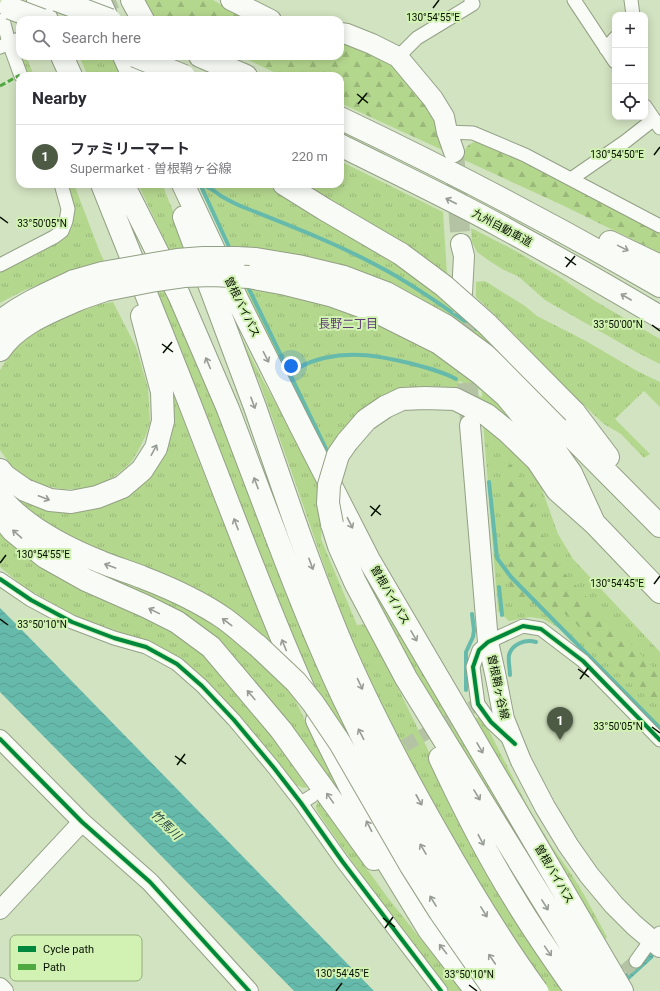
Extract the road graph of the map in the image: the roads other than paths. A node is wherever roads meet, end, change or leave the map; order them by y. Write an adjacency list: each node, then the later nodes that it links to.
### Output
1 (32, 0): 13 (highway)
2 (38, 0): 14 (highway)
3 (57, 0): 15 (highway, bridge)
4 (99, 0): 16 (highway)
5 (132, 0): 17 (highway)
6 (231, 0): 18 (main road)
7 (471, 0): 23 (street)
8 (574, 0): 22 (street)
9 (630, 0): 11 (street)
10 (4, 11): 12 (highway, bridge); 21 (street)
11 (632, 12)
12 (25, 16)
13 (38, 16)
14 (45, 16)
15 (99, 16)
16 (107, 16)
17 (141, 16)
18 (263, 16)
19 (344, 34): 23 (main road)
20 (612, 41): 22 (street)
21 (9, 43): 30 (street)
22 (606, 48): 24 (street)
23 (398, 57): 39 (main road)
24 (612, 57)
25 (53, 60): 31 (highway)
26 (64, 60): 32 (highway)
27 (167, 60): 34 (highway)
28 (209, 60): 35 (highway)
29 (131, 67): 33 (highway, bridge)
30 (20, 72)
31 (58, 72)
32 (70, 72)
33 (160, 72)
34 (175, 72)
35 (237, 72)
36 (648, 110): 38 (street)
37 (344, 120): 41 (highway)
38 (657, 124): 43 (street)
39 (447, 132): 42 (main road); 43 (street)
40 (344, 147): 58 (highway, 九州自動車道, one-way to 40)
41 (409, 151): 54 (highway, one-way to 54); 55 (highway)
42 (454, 152)
43 (571, 179): 51 (street)
44 (62, 188): 53 (street)
45 (93, 188): 62 (highway, one-way to 45)
46 (104, 188): 77 (highway, one-way to 46)
47 (125, 188): 86 (highway, one-way to 47, bridge)
48 (173, 188): 87 (highway, one-way to 87, bridge)
49 (185, 188): 90 (highway, 曽根バイパス, one-way to 90)
50 (290, 188): 66 (highway, bridge)
51 (660, 226)
52 (461, 244): 57 (main road)
53 (0, 265)
54 (660, 266)
55 (660, 286)
56 (77, 290): 59 (highway); 60 (highway); 65 (highway, bridge); 66 (highway, bridge)
57 (462, 293)
58 (660, 317)
59 (0, 322)
60 (0, 350)
61 (470, 426): 69 (main road, 曽根鞘ヶ谷線)
62 (0, 470)
63 (0, 497): 85 (highway, one-way to 63, bridge)
64 (0, 515): 77 (highway, one-way to 64)
65 (594, 523): 68 (highway); 70 (highway, bridge)
66 (660, 525)
67 (0, 579): 74 (street)
68 (660, 592)
69 (488, 642): 72 (street); 78 (main road, 曽根鞘ヶ谷線)
70 (406, 678): 88 (highway, one-way to 88); 89 (highway, one-way to 89)
71 (0, 739): 75 (street)
72 (660, 740)
73 (312, 796): 74 (street)
74 (301, 803): 83 (street)
75 (82, 822): 76 (street); 82 (street)
76 (0, 910)
77 (429, 930): 84 (highway, one-way to 77)
78 (657, 941): 79 (street)
79 (636, 961)
80 (0, 987): 81 (street)
81 (4, 991)
82 (249, 991)
83 (442, 991)
84 (476, 991)
85 (495, 991)
86 (514, 991)
87 (537, 991)
88 (576, 991)
89 (598, 991)
90 (622, 991)

